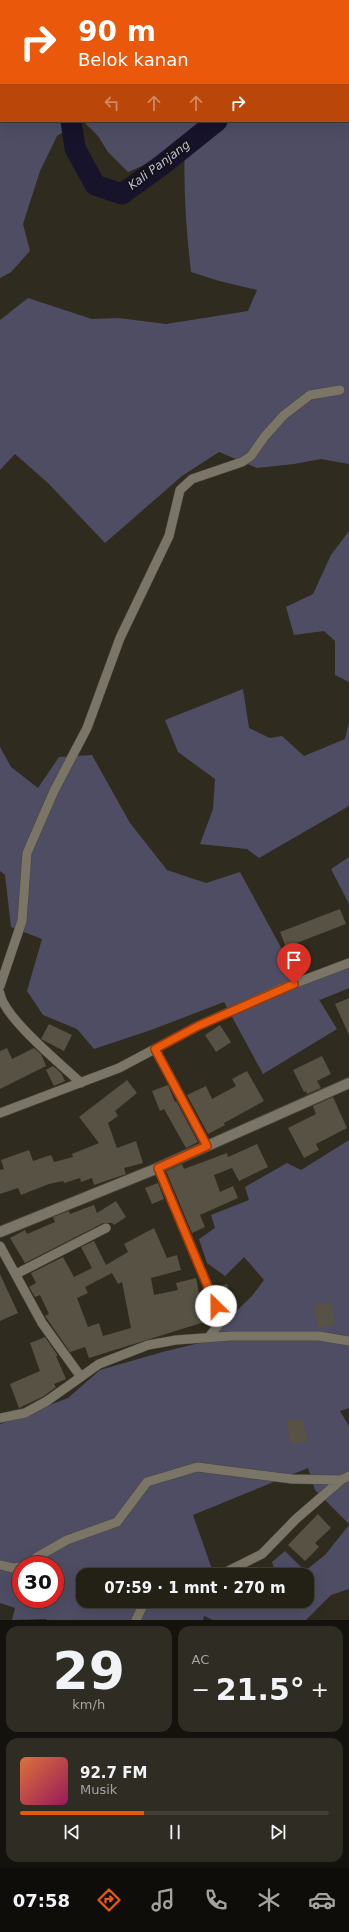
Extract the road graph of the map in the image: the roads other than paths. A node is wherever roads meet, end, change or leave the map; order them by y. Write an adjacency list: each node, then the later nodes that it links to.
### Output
1 (340, 390): 3 (street)
2 (349, 963): 5 (street)
3 (0, 986)
4 (0, 993): 6 (street)
5 (155, 1049): 6 (street); 9 (street)
6 (81, 1083): 8 (street)
7 (349, 1083): 9 (street)
8 (0, 1113)
9 (207, 1146): 10 (street)
10 (158, 1168): 12 (street); 15 (street)
11 (106, 1228): 14 (street)
12 (0, 1232)
13 (0, 1246): 14 (street)
14 (16, 1274): 17 (street)
15 (208, 1337): 16 (street); 17 (street)
16 (349, 1341)
17 (81, 1378): 18 (street)
18 (0, 1418)
19 (345, 1478): 20 (street); 23 (street)
20 (39, 1556)
21 (0, 1565): 22 (street)
22 (12, 1568)
23 (234, 1568)
24 (142, 1608): 25 (street)
25 (136, 1620)

